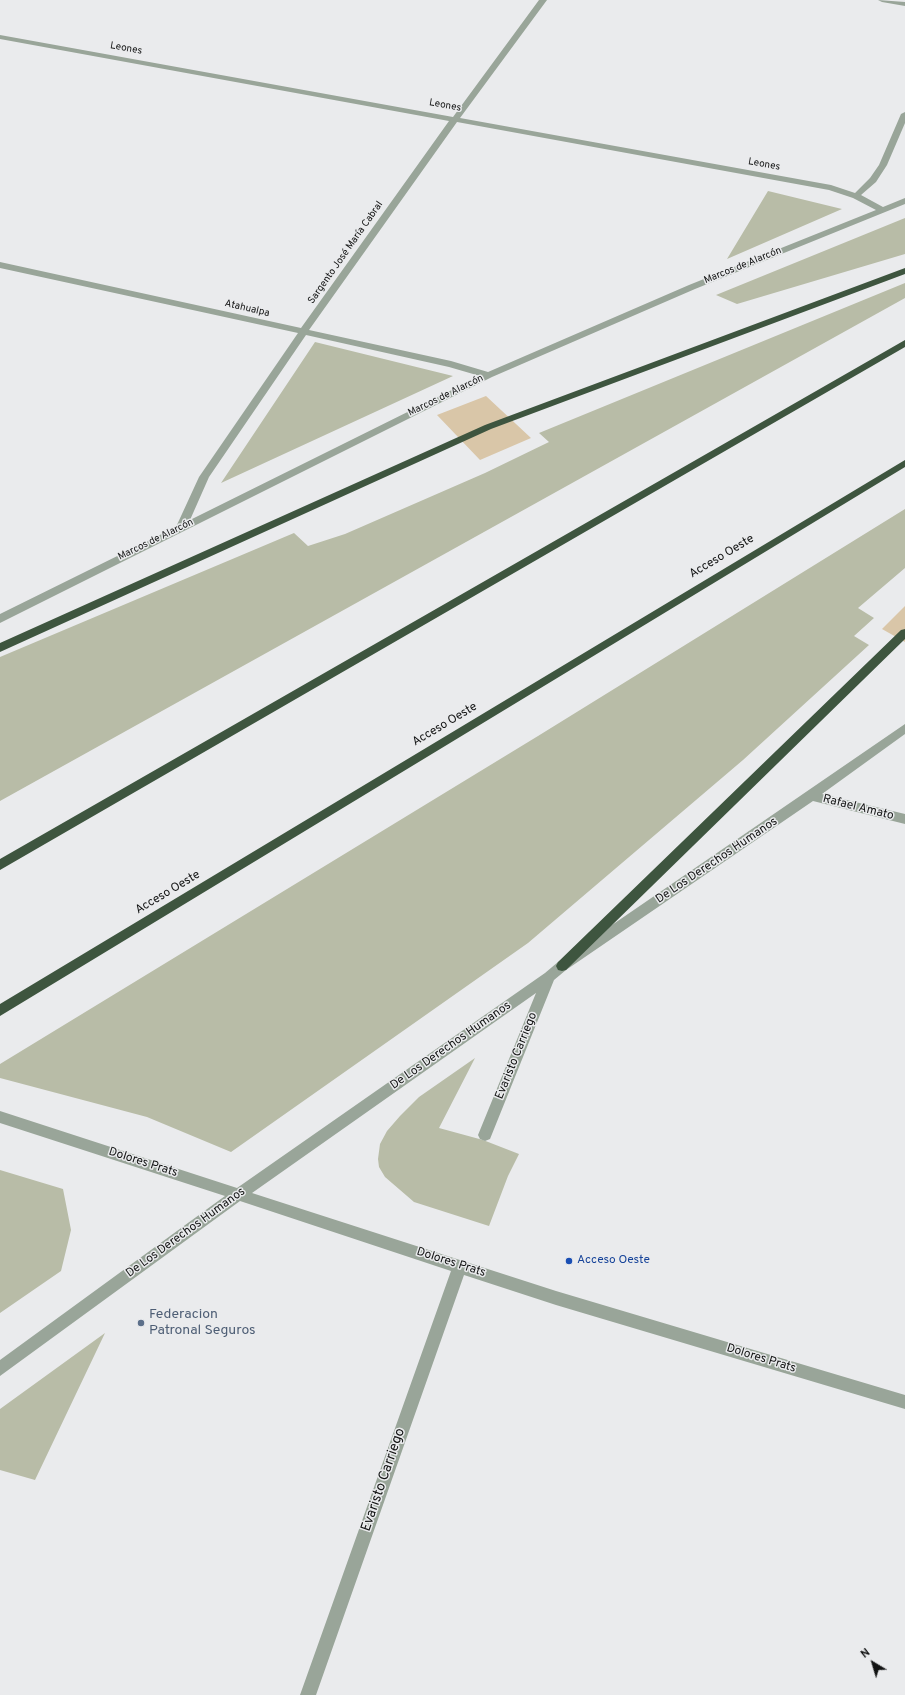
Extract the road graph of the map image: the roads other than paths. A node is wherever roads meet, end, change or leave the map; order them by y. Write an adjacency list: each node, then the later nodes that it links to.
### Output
1 (542, 0): 6 (street, Sargento José María Cabral)
2 (882, 0): 3 (street)
3 (905, 4)
4 (0, 37): 6 (street, Leones)
5 (905, 114): 7 (street)
6 (455, 119): 7 (street, Leones); 12 (street, Sargento José María Cabral)
7 (856, 196): 9 (street, Leones)
8 (905, 201): 9 (street, Marcos de Alarcón)
9 (883, 210): 14 (street, Marcos de Alarcón)
10 (0, 265): 12 (street, Atahualpa)
11 (905, 270): 19 (highway)
12 (303, 332): 14 (street, Atahualpa); 16 (street, Sargento José María Cabral)
13 (905, 343): 23 (highway)
14 (489, 375): 16 (street, Marcos de Alarcón)
15 (905, 463): 26 (highway, Acceso Oeste)
16 (181, 528): 17 (street, Marcos de Alarcón)
17 (0, 618)
18 (905, 633): 24 (highway)
19 (0, 648)
20 (905, 728): 21 (street, De Los Derechos Humanos)
21 (812, 796): 22 (street, Rafael Amato); 24 (street, De Los Derechos Humanos)
22 (905, 819)
23 (0, 865)
24 (562, 966): 25 (street, De Los Derechos Humanos)
25 (549, 977): 28 (street, Evaristo Carriego); 29 (street, De Los Derechos Humanos)
26 (0, 1011)
27 (0, 1117): 29 (street, Dolores Prats)
28 (486, 1135)
29 (238, 1194): 30 (street, Dolores Prats); 31 (street, De Los Derechos Humanos)
30 (460, 1266): 32 (street, Dolores Prats); 33 (street, Evaristo Carriego)
31 (0, 1369)
32 (905, 1402)
33 (308, 1695)

